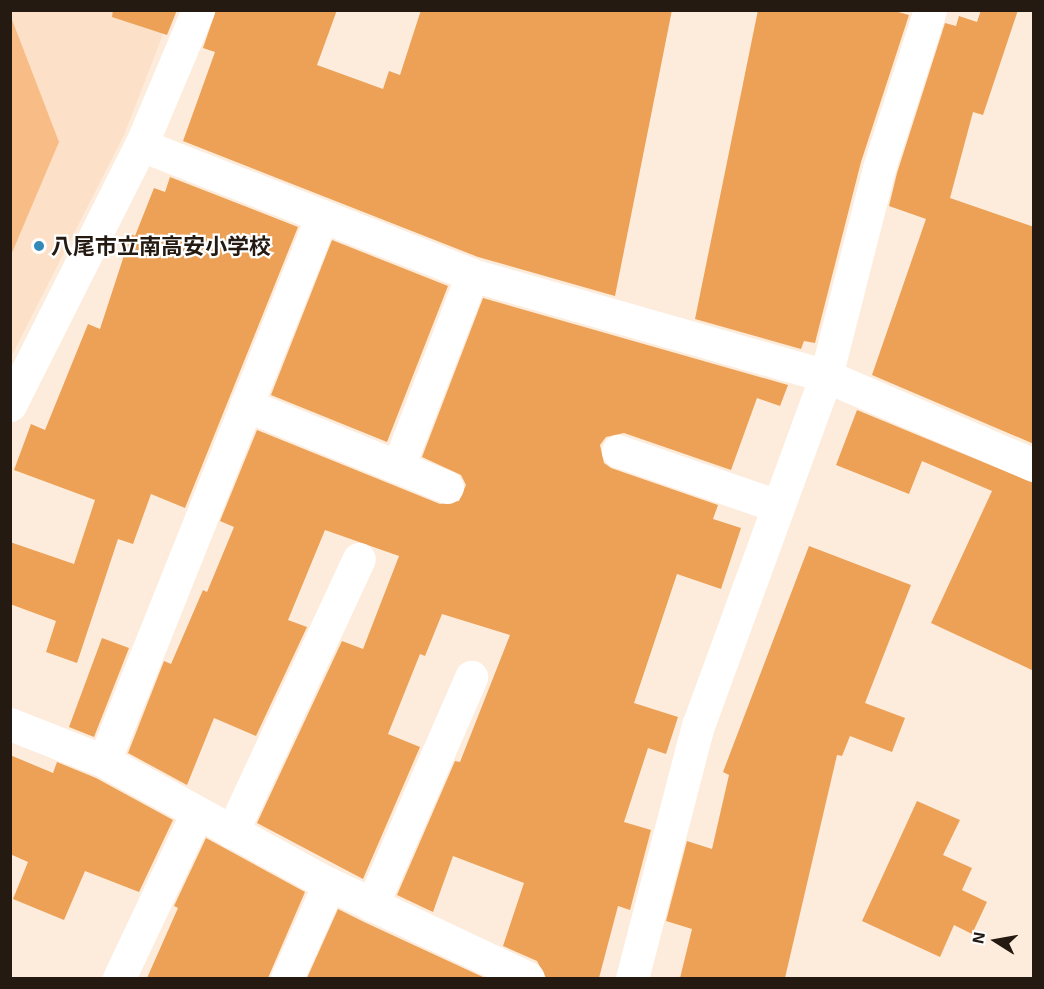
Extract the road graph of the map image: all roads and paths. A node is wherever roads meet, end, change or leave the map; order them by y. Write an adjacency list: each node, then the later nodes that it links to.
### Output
1 (198, 10): 3 (street)
2 (930, 10): 6 (street)
3 (141, 145): 4 (street); 7 (street)
4 (322, 216): 5 (street); 8 (street)
5 (472, 275): 6 (street); 11 (street)
6 (826, 376): 10 (street); 13 (street)
7 (10, 405)
8 (246, 405): 11 (street); 17 (street)
9 (618, 451): 13 (street)
10 (1034, 465)
11 (398, 467): 12 (street)
12 (447, 487)
13 (778, 506): 25 (street)
14 (359, 559): 19 (street)
15 (471, 678): 21 (street)
16 (10, 724): 17 (street)
17 (104, 761): 18 (street)
18 (197, 813): 19 (street); 22 (street)
19 (232, 832): 20 (street)
20 (328, 884): 21 (street); 23 (street)
21 (372, 905): 24 (street)
22 (119, 978)
23 (287, 978)
24 (528, 978)
25 (632, 978)

